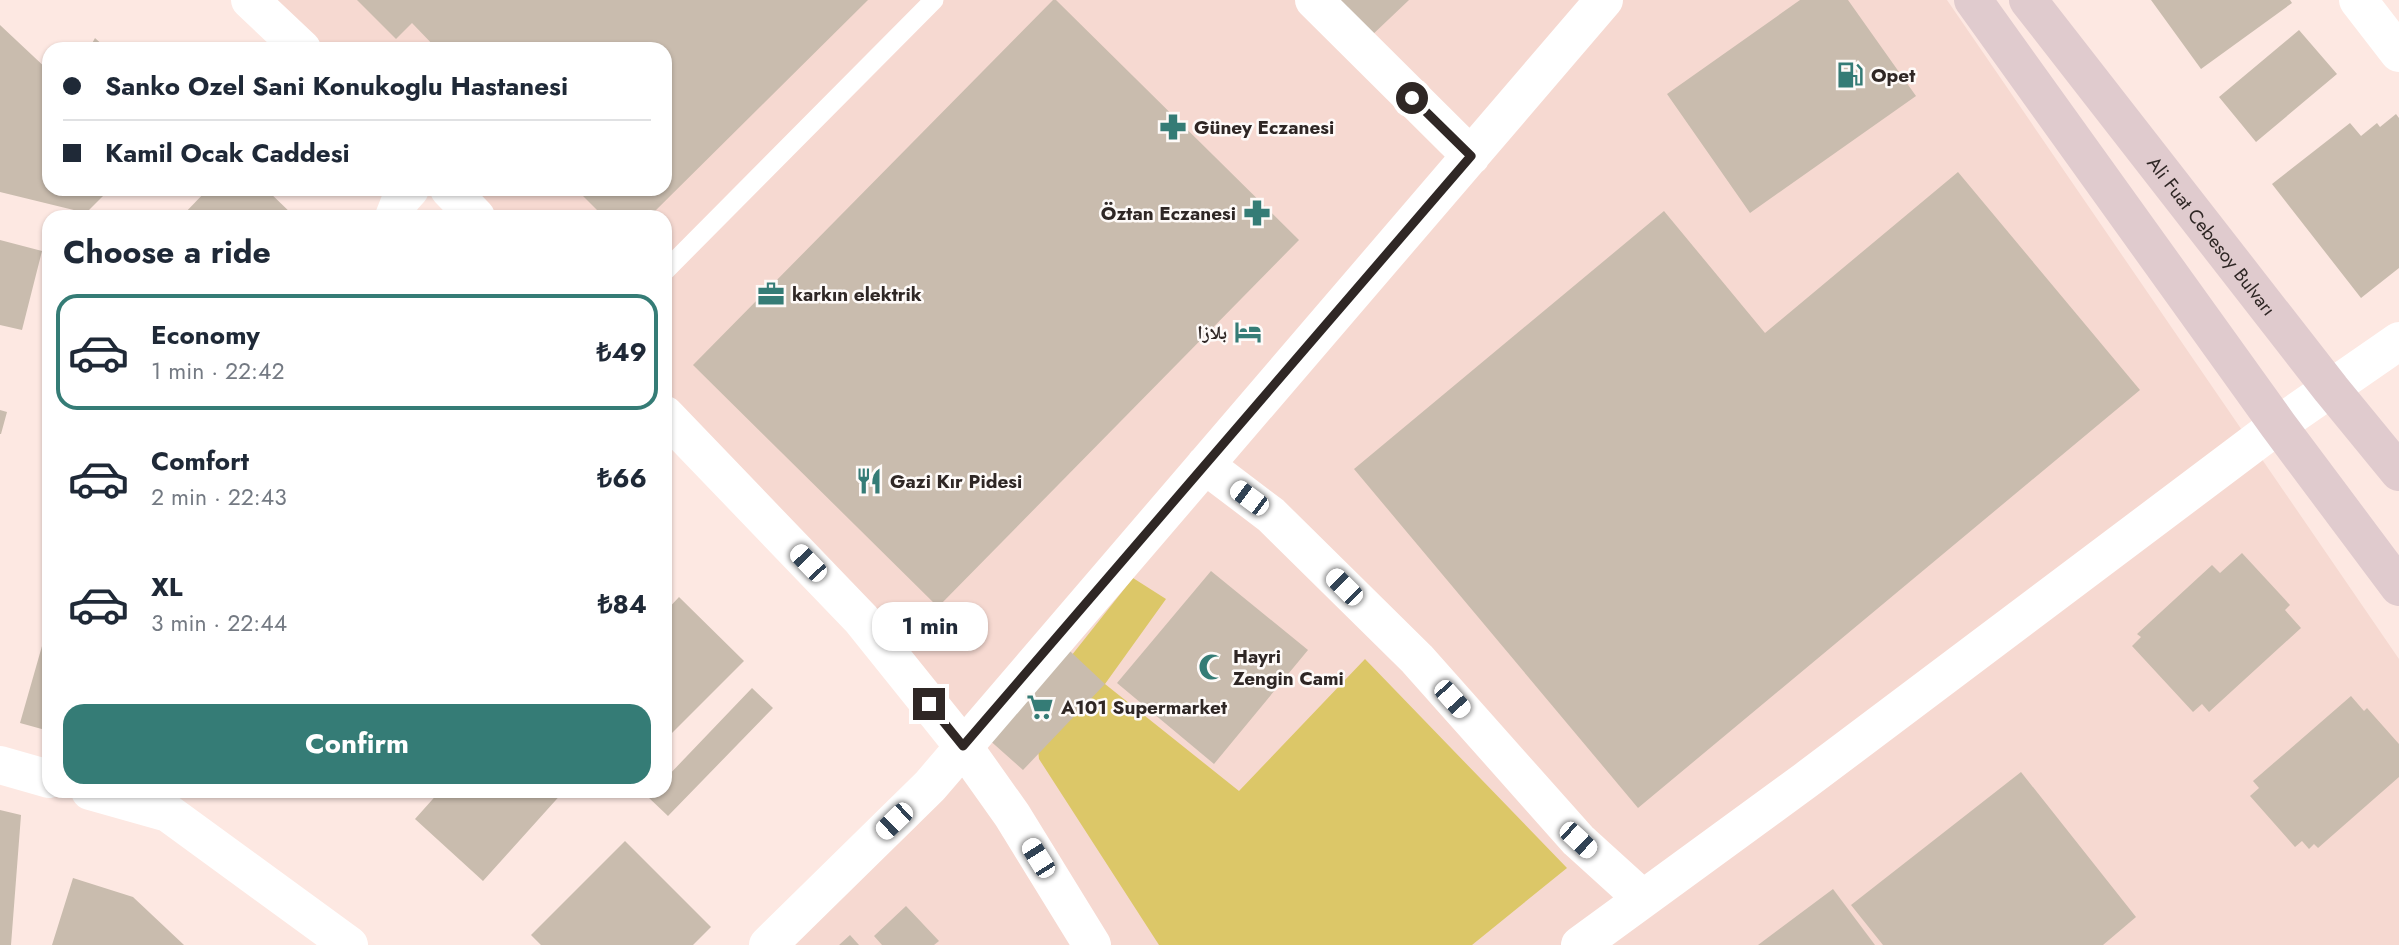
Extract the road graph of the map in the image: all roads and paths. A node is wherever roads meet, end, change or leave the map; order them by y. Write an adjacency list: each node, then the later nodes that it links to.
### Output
1 (250, 0): 8 (street)
2 (934, 0): 13 (lane)
3 (1314, 0): 10 (street)
4 (1604, 0): 10 (street)
5 (1973, 0): 17 (main road)
6 (2028, 0): 15 (main road, Ali Fuat Cebesoy Bulvarı)
7 (2358, 0): 9 (street)
8 (295, 42)
9 (2399, 53)
10 (1471, 156): 18 (street)
11 (456, 196): 12 (street)
12 (468, 210)
13 (672, 264)
14 (2399, 341): 15 (street)
15 (2330, 389): 17 (street); 19 (main road, Ali Fuat Cebesoy Bulvarı)
16 (672, 422): 21 (street)
17 (2278, 425): 20 (main road); 26 (street)
18 (1205, 465): 21 (street); 26 (street)
19 (2399, 472)
20 (2399, 587)
21 (963, 746): 28 (street); 29 (street)
22 (0, 765): 23 (street)
23 (42, 777)
24 (142, 798): 25 (street)
25 (172, 802): 27 (street)
26 (1643, 899): 30 (street)
27 (349, 945)
28 (768, 945)
29 (1092, 945)
30 (1580, 945)

